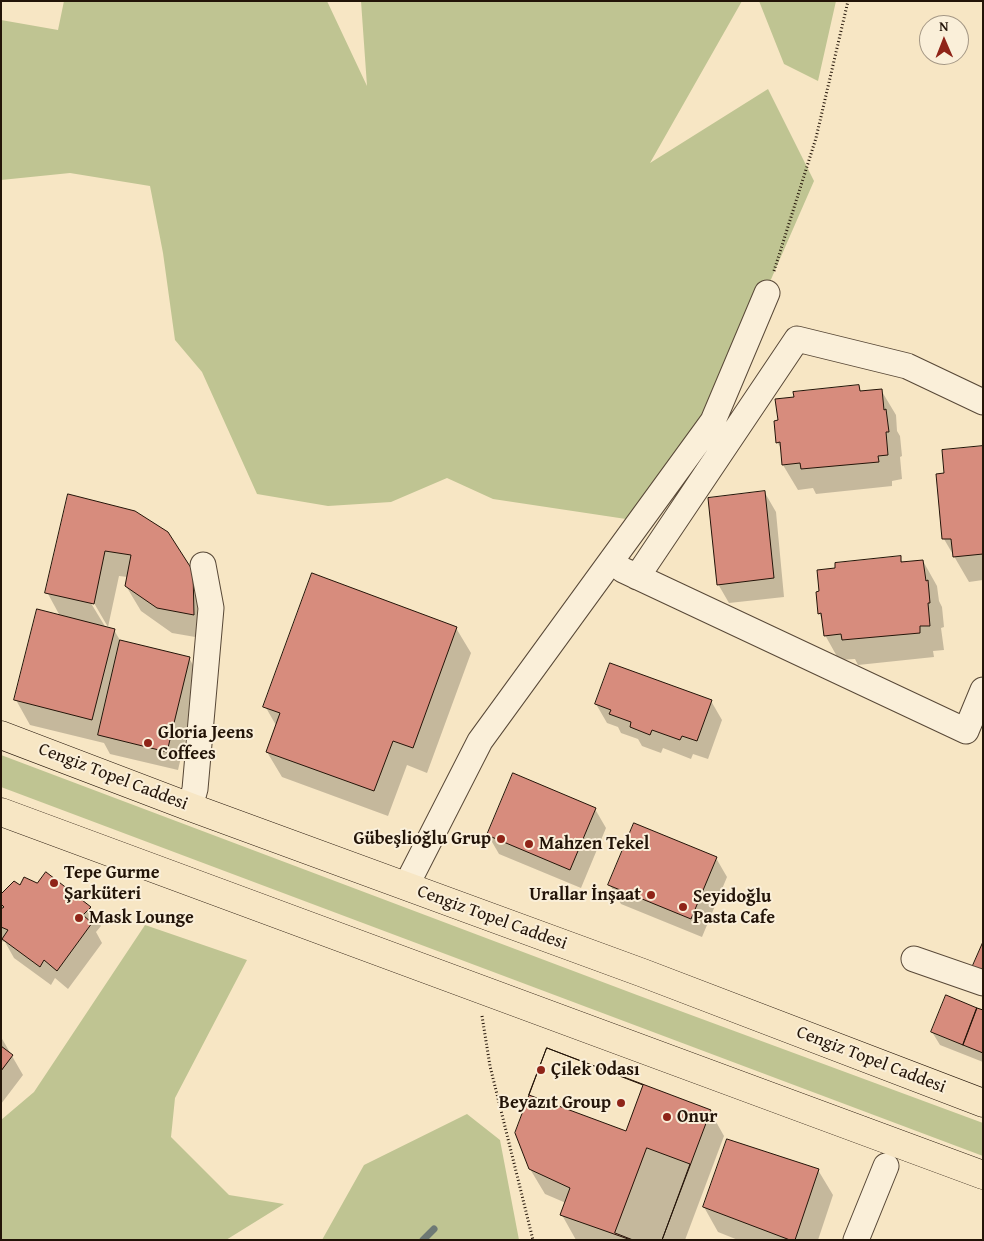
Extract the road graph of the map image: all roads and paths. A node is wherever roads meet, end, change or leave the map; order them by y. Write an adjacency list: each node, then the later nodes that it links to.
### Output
1 (848, 1): 2 (path)
2 (767, 293): 4 (street)
3 (983, 402): 6 (street)
4 (609, 563): 6 (street); 11 (street)
5 (203, 565): 9 (street)
6 (638, 577): 7 (street)
7 (983, 690)
8 (1, 735): 9 (main road, Cengiz Topel Caddesi)
9 (190, 807): 11 (main road, Cengiz Topel Caddesi)
10 (1, 812): 14 (main road)
11 (406, 886): 15 (main road, Cengiz Topel Caddesi)
12 (914, 959): 13 (street)
13 (983, 983)
14 (492, 993): 17 (main road); 18 (path)
15 (983, 1103)
16 (886, 1166): 19 (street)
17 (983, 1175)
18 (533, 1240)
19 (856, 1240)

